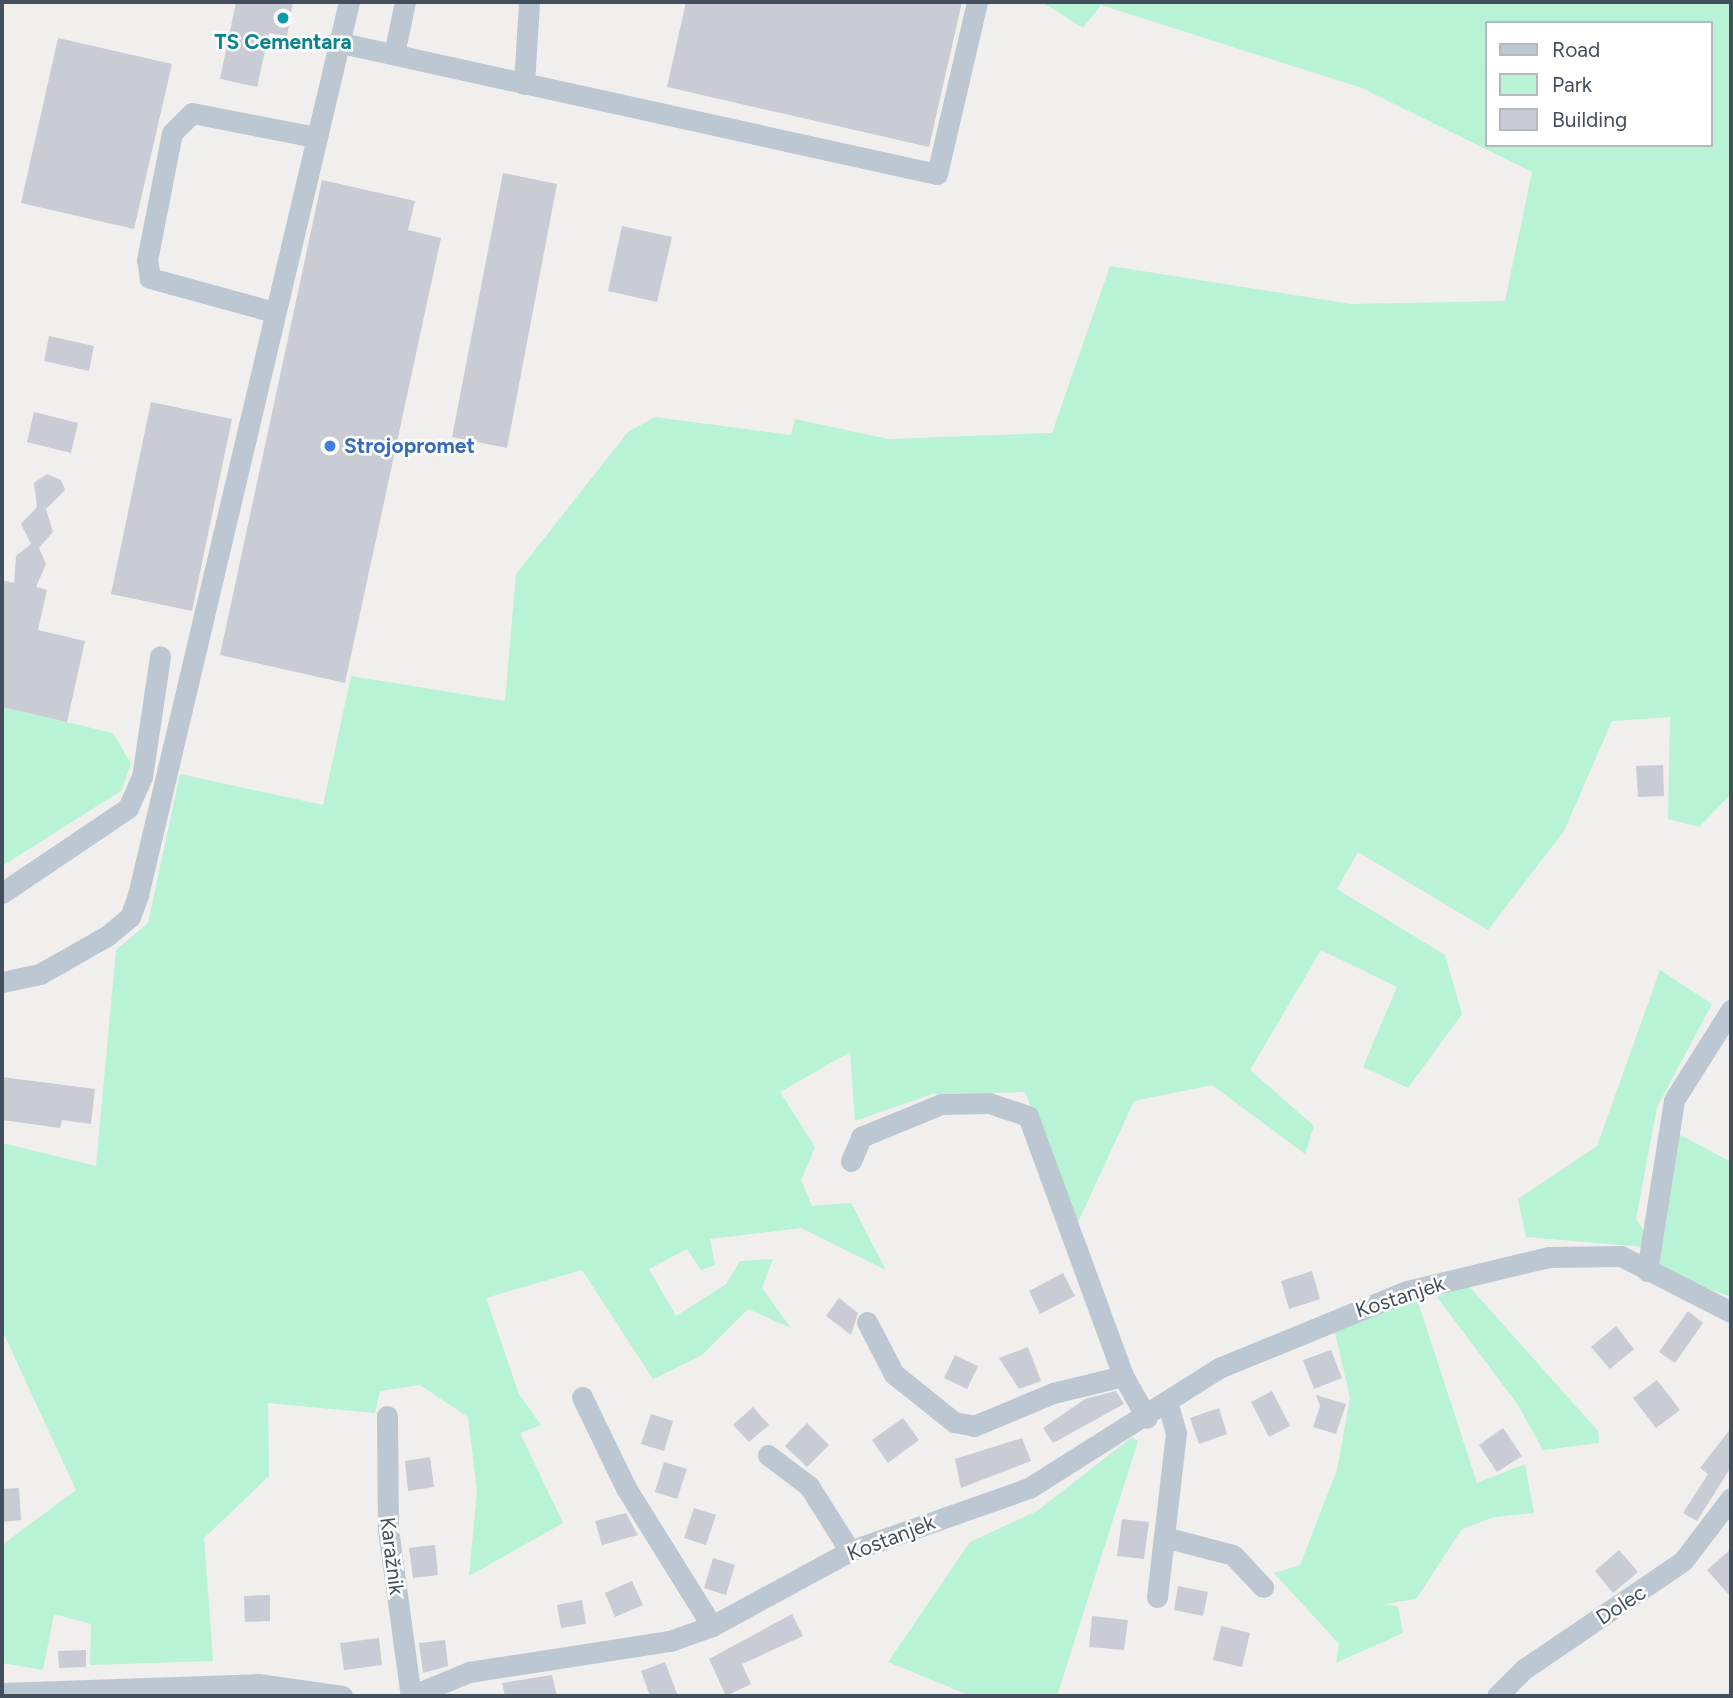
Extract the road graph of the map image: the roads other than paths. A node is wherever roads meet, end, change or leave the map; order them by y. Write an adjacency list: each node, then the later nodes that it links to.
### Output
1 (349, 2): 5 (street)
2 (405, 2): 6 (street)
3 (529, 2): 7 (street)
4 (977, 2): 7 (street)
5 (338, 42): 6 (street); 8 (street)
6 (394, 54): 7 (street)
7 (524, 84)
8 (315, 137): 9 (street); 9 (street)
9 (274, 312): 12 (street)
10 (160, 656): 11 (street)
11 (2, 893)
12 (2, 982)
13 (1731, 1010): 15 (street)
14 (851, 1161): 18 (street)
15 (1647, 1271): 16 (street, Kostanjek); 20 (street, Kostanjek)
16 (1731, 1312)
17 (867, 1322): 18 (street)
18 (1123, 1376): 22 (street)
19 (582, 1397): 29 (street)
20 (1167, 1401): 22 (street, Kostanjek); 25 (street)
21 (387, 1416): 32 (street, Karažnik)
22 (1147, 1418): 26 (street, Kostanjek)
23 (768, 1455): 26 (street)
24 (1731, 1498): 33 (street, Dolec)
25 (1164, 1537): 27 (street); 28 (street)
26 (850, 1551): 29 (street, Kostanjek)
27 (1263, 1587)
28 (1157, 1597)
29 (712, 1626): 32 (street, Kostanjek)
30 (2, 1693): 31 (street)
31 (342, 1696)
32 (411, 1696)
33 (1497, 1696)

